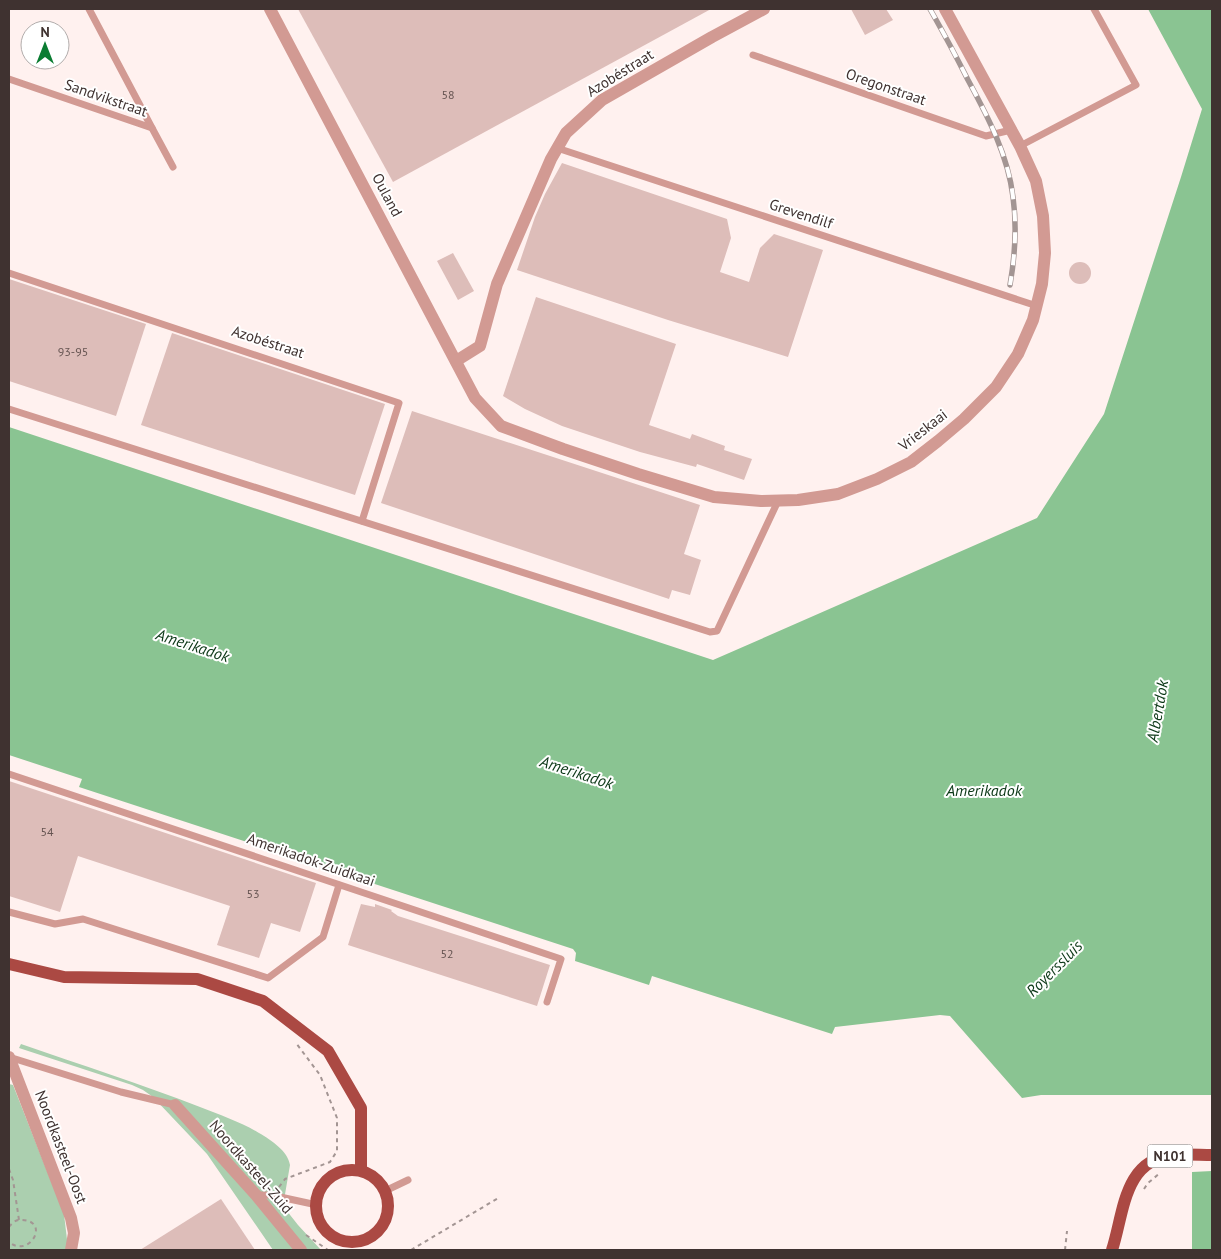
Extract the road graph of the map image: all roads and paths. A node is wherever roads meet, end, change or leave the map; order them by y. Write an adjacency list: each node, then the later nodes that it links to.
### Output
1 (89, 9): 8 (lane)
2 (270, 9): 15 (street, Ouland)
3 (764, 9): 11 (street, Azobéstraat)
4 (945, 9): 9 (street, Vrieskaai)
5 (1094, 9): 10 (lane)
6 (752, 55): 9 (lane, Oregonstraat)
7 (9, 79): 8 (lane, Sandvikstraat)
8 (152, 128): 12 (lane, Sandvikstraat)
9 (1012, 130): 10 (street, Vrieskaai)
10 (1020, 146): 14 (street, Vrieskaai)
11 (557, 148): 14 (lane, Grevendilf); 15 (street, Azobéstraat)
12 (173, 167)
13 (9, 273): 19 (lane, Azobéstraat)
14 (1037, 306): 18 (street, Vrieskaai)
15 (456, 361): 16 (street, Ouland)
16 (475, 398): 18 (street, Vrieskaai)
17 (9, 409): 19 (lane)
18 (778, 501): 19 (lane)
19 (362, 521)
20 (9, 774): 21 (lane, Amerikadok-Zuidkaai)
21 (339, 884): 22 (lane); 24 (lane, Amerikadok-Zuidkaai)
22 (9, 912)
23 (9, 964): 31 (main road)
24 (547, 1002)
25 (292, 1038): 35 (path)
26 (9, 1057): 27 (lane); 45 (street, Noordkasteel-Oost)
27 (175, 1105): 36 (street, Noordkasteel-Zuid)
28 (1212, 1155): 50 (main road, N101)
29 (9, 1169): 39 (path)
30 (1164, 1169): 34 (path)
31 (360, 1170): 33 (main road); 38 (main road)
32 (408, 1180): 33 (lane)
33 (385, 1190): 44 (main road)
34 (1142, 1191)
35 (271, 1194): 36 (lane); 38 (lane)
36 (256, 1195): 46 (street, Noordkasteel-Zuid)
37 (500, 1197): 48 (path)
38 (317, 1205): 44 (main road)
39 (19, 1220): 40 (path); 43 (path)
40 (9, 1227)
41 (1067, 1231): 49 (path)
42 (302, 1233): 47 (path)
43 (9, 1242)
44 (357, 1246)
45 (71, 1250)
46 (301, 1250)
47 (328, 1250)
48 (411, 1250)
49 (1065, 1250)
50 (1112, 1250)

